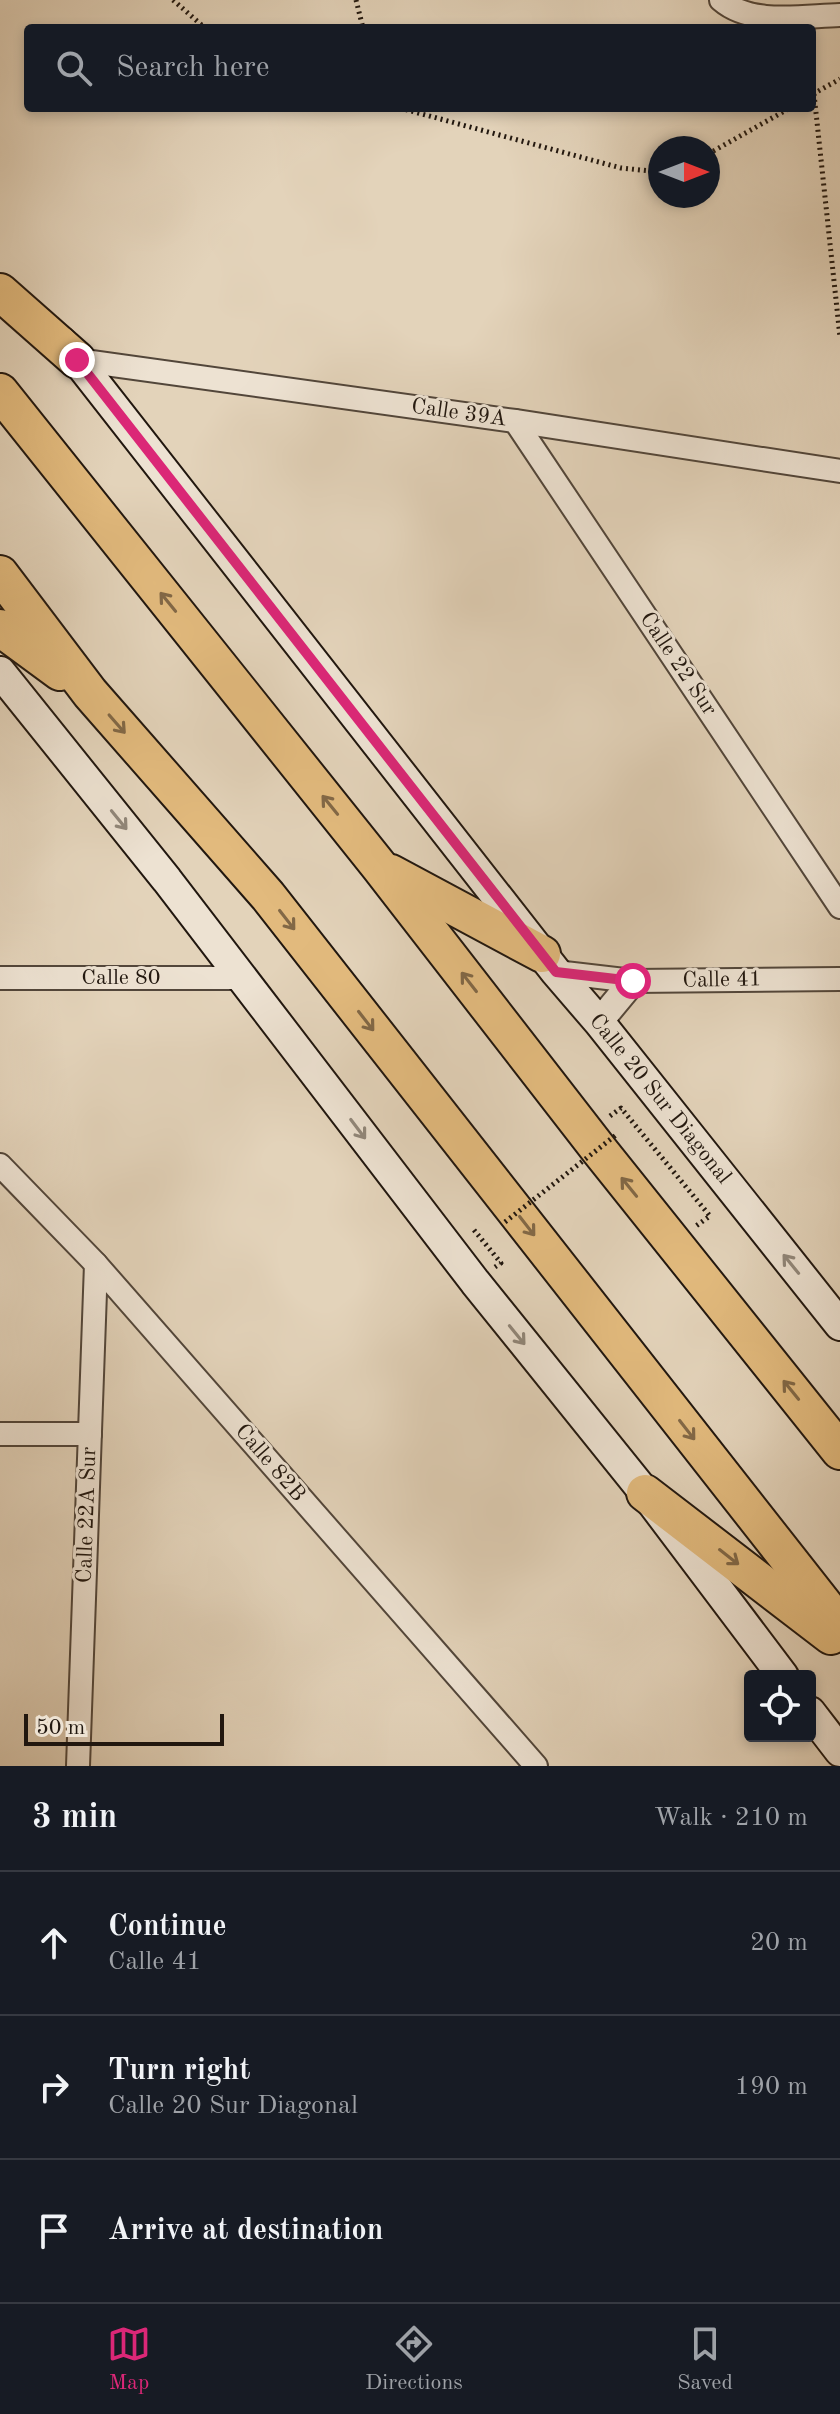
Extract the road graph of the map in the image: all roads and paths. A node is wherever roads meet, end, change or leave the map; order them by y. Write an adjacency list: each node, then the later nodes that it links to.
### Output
1 (173, 0): 5 (path)
2 (356, 0): 6 (path)
3 (721, 0): 4 (street)
4 (840, 15)
5 (200, 24)
6 (362, 24)
7 (840, 79): 8 (path)
8 (816, 92)
9 (415, 112): 13 (path)
10 (783, 112): 12 (path)
11 (815, 112): 16 (path)
12 (720, 147)
13 (648, 171)
14 (0, 275): 17 (main road, Calle 20 Sur Diagonal)
15 (0, 292): 17 (highway)
16 (840, 337)
17 (77, 360): 19 (street, Calle 39A); 28 (main road, Calle 20 Sur Diagonal)
18 (0, 392): 26 (highway, one-way to 18)
19 (515, 421): 20 (street, Calle 39A); 27 (street, Calle 22 Sur)
20 (832, 470): 21 (street)
21 (840, 492)
22 (0, 574): 25 (highway)
23 (0, 628): 25 (highway)
24 (0, 672): 30 (main road, one-way to 30)
25 (90, 693): 45 (highway, one-way to 45)
26 (379, 866): 28 (highway); 43 (highway, one-way to 26)
27 (840, 907)
28 (549, 963): 32 (street, Calle 41); 33 (main road, Calle 20 Sur Diagonal)
29 (0, 978): 30 (street, Calle 80)
30 (243, 978): 44 (main road, one-way to 44)
31 (840, 979): 32 (street, Calle 41)
32 (633, 981): 33 (street)
33 (599, 1022): 40 (main road, Calle 20 Sur Diagonal, one-way to 33)
34 (616, 1135): 36 (path, bridge)
35 (0, 1165): 39 (street, Calle 82B)
36 (505, 1222)
37 (473, 1229): 38 (path)
38 (482, 1240)
39 (96, 1264): 42 (street, Calle 22A Sur); 51 (street, Calle 82B)
40 (840, 1325)
41 (0, 1434): 42 (street)
42 (90, 1434): 50 (street, Calle 22A Sur)
43 (840, 1451)
44 (645, 1493): 46 (highway, one-way to 46); 47 (main road)
45 (840, 1625)
46 (840, 1642)
47 (778, 1670)
48 (816, 1720): 49 (main road)
49 (840, 1751)
50 (78, 1766)
51 (536, 1766)

